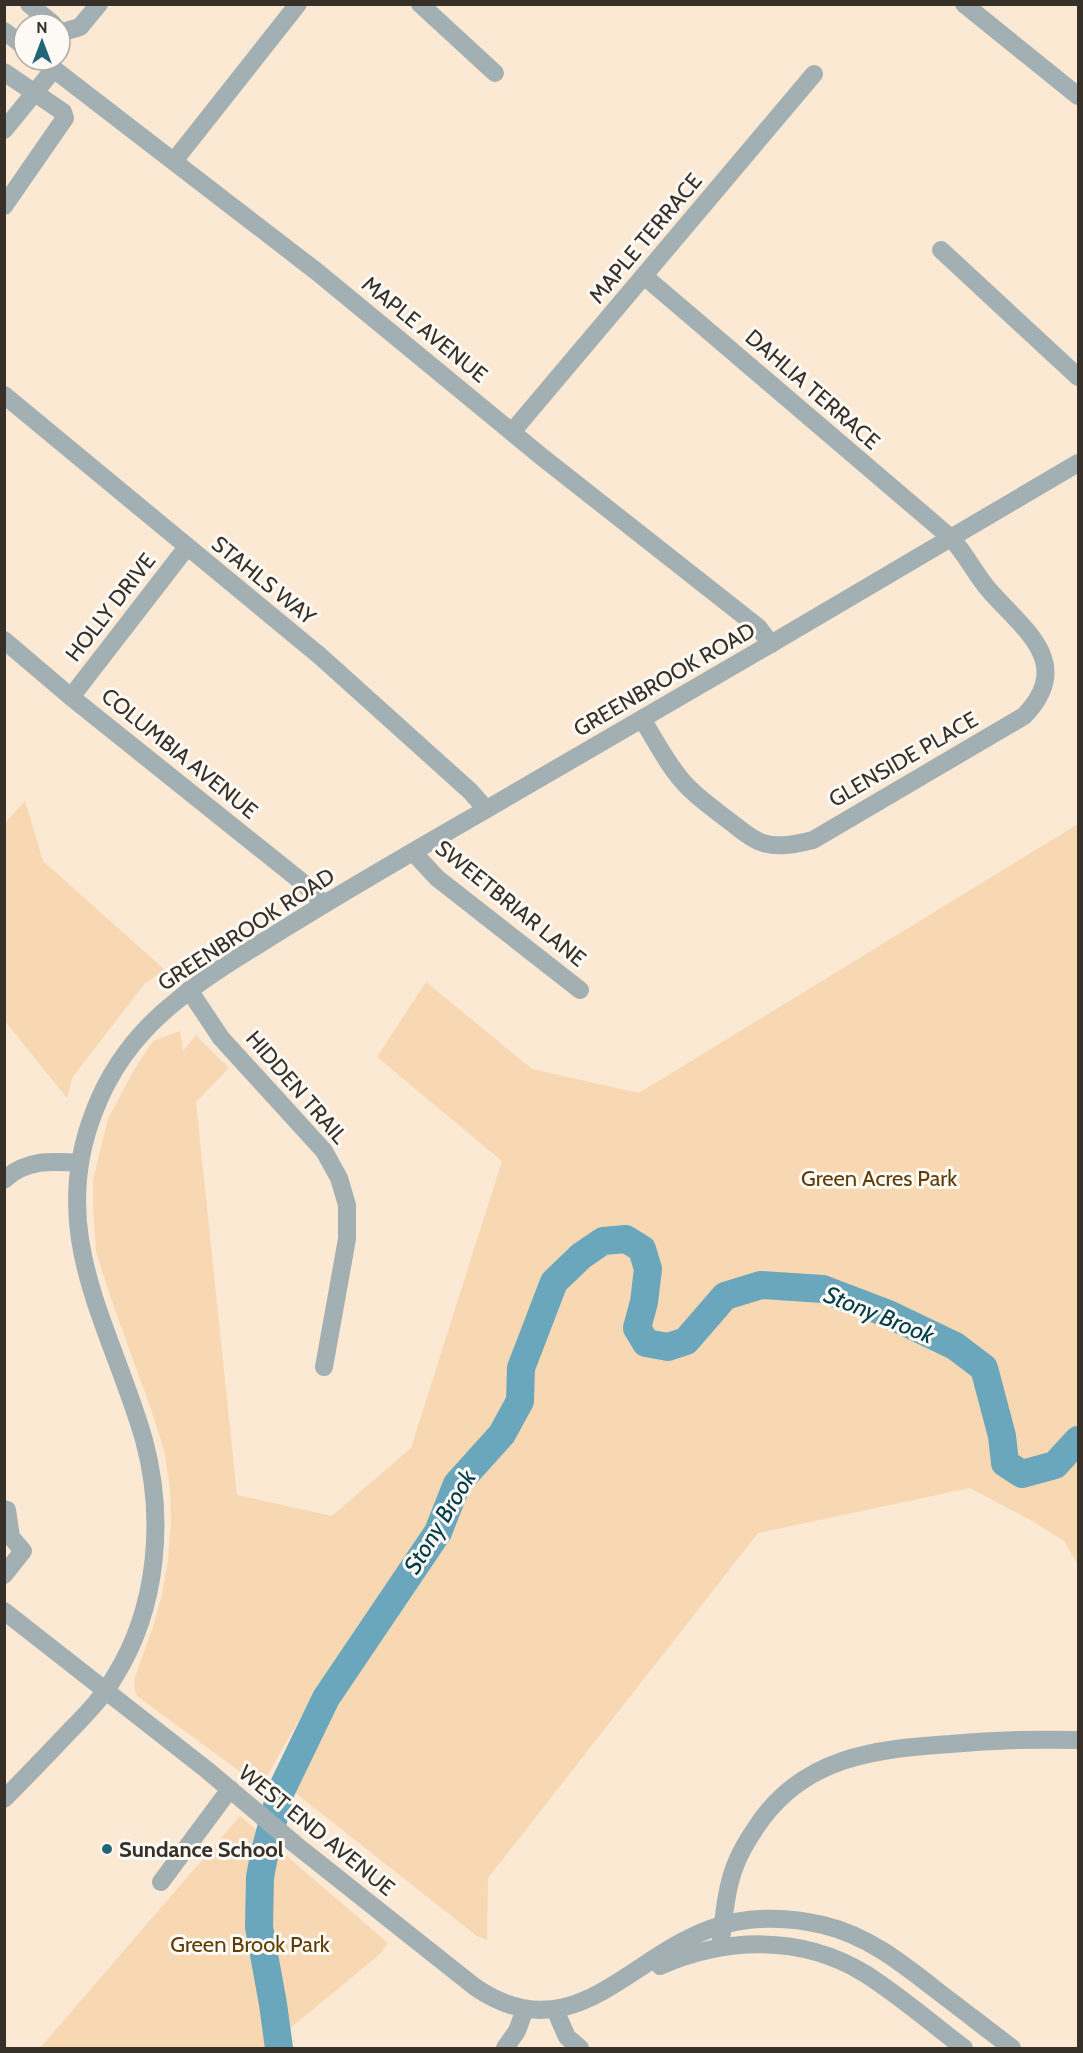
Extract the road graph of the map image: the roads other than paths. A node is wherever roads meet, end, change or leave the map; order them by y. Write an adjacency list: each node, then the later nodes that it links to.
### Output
1 (99, 4): 5 (street)
2 (298, 4): 14 (street)
3 (420, 4): 9 (street)
4 (964, 4): 12 (street)
5 (72, 29)
6 (4, 72): 11 (street)
7 (45, 72): 11 (street)
8 (58, 72): 14 (street, MAPLE AVENUE)
9 (495, 73)
10 (814, 74): 17 (street, MAPLE TERRACE)
11 (36, 92): 13 (street); 15 (street)
12 (1078, 96)
13 (4, 130)
14 (174, 161): 20 (street, MAPLE AVENUE)
15 (4, 206)
16 (941, 250): 18 (street)
17 (644, 276): 20 (street, MAPLE TERRACE); 22 (street, DAHLIA TERRACE)
18 (1078, 377)
19 (4, 395): 23 (street, STAHLS WAY)
20 (512, 432): 24 (street, MAPLE AVENUE)
21 (1078, 463): 22 (street, GREENBROOK ROAD)
22 (951, 538): 24 (street, GREENBROOK ROAD); 27 (street, GLENSIDE PLACE)
23 (186, 548): 26 (street, HOLLY DRIVE); 28 (street, STAHLS WAY)
24 (771, 644): 27 (street, GREENBROOK ROAD)
25 (7, 649): 26 (street, COLUMBIA AVENUE)
26 (71, 697): 30 (street, COLUMBIA AVENUE)
27 (642, 719): 28 (street, GREENBROOK ROAD)
28 (486, 809): 29 (street, GREENBROOK ROAD)
29 (413, 852): 30 (street, GREENBROOK ROAD); 32 (street, SWEETBRIAR LANE)
30 (324, 904): 31 (street, GREENBROOK ROAD)
31 (189, 990): 33 (street, GREENBROOK ROAD); 35 (street, HIDDEN TRAIL)
32 (580, 990)
33 (80, 1163): 34 (street); 39 (street, GREENBROOK ROAD)
34 (4, 1180)
35 (324, 1366)
36 (4, 1509): 37 (street)
37 (4, 1575)
38 (4, 1611): 39 (street, WEST END AVENUE)
39 (106, 1690): 41 (street, WEST END AVENUE); 42 (street, GREENBROOK ROAD)
40 (1078, 1740): 44 (street)
41 (230, 1789): 43 (street); 47 (street, WEST END AVENUE)
42 (4, 1799)
43 (161, 1882)
44 (723, 1925): 45 (street); 46 (street, WEST END AVENUE); 52 (street, WEST END AVENUE)
45 (720, 1947): 46 (street, WEST END AVENUE); 51 (street, WEST END AVENUE)
46 (620, 1984): 48 (street, WEST END AVENUE)
47 (524, 2012): 48 (street, WEST END AVENUE); 49 (street)
48 (556, 2013): 50 (street)
49 (505, 2049)
50 (580, 2049)
51 (964, 2049)
52 (1012, 2049)

